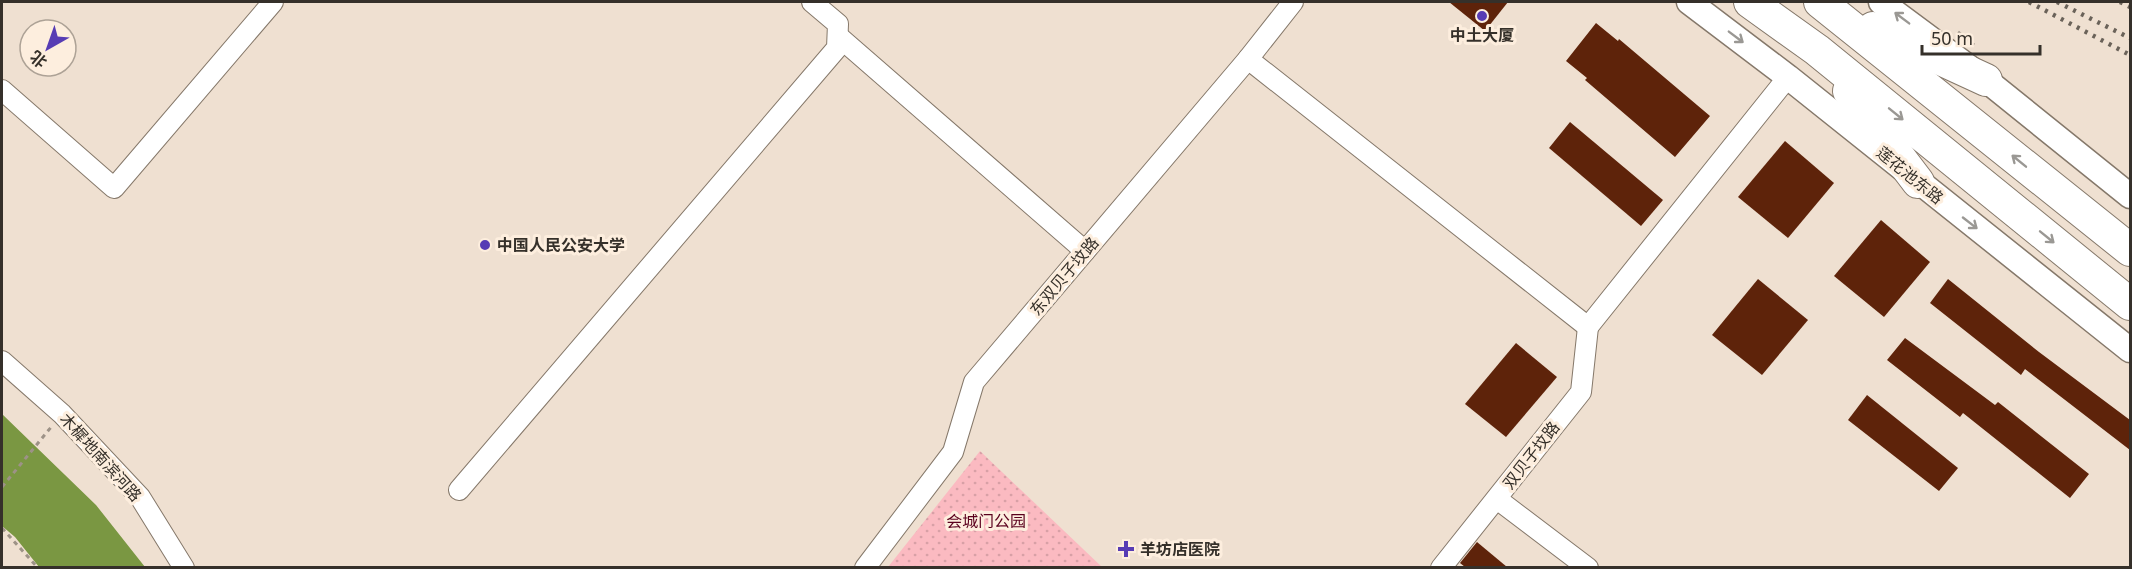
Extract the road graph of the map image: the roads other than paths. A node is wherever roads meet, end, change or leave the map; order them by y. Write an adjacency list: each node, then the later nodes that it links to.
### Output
1 (273, 2): 13 (street)
2 (812, 2): 8 (street)
3 (1293, 2): 10 (street, 东双贝子坟路)
4 (1689, 2): 11 (street, 莲花池东路, one-way to 11)
5 (1750, 2): 9 (highway)
6 (1881, 2): 12 (street, one-way to 6)
7 (1824, 4): 12 (highway); 16 (highway, one-way to 7)
8 (838, 36): 17 (street); 22 (street)
9 (1817, 50): 14 (highway); 18 (highway, one-way to 18)
10 (1248, 59): 17 (street, 东双贝子坟路); 19 (street)
11 (1788, 77): 14 (street, 莲花池东路); 19 (street)
12 (1986, 81): 15 (street)
13 (2, 90)
14 (1918, 182): 20 (street, 莲花池东路, one-way to 20)
15 (2130, 196)
16 (2130, 250)
17 (1085, 251): 25 (street, 东双贝子坟路)
18 (2130, 304)
19 (1588, 327): 23 (street, 双贝子坟路)
20 (2130, 350)
21 (2, 361): 24 (street, 木樨地南滨河路)
22 (459, 490)
23 (1497, 499): 26 (street, 双贝子坟路); 27 (street)
24 (184, 567)
25 (865, 567)
26 (1441, 567)
27 (1588, 567)

